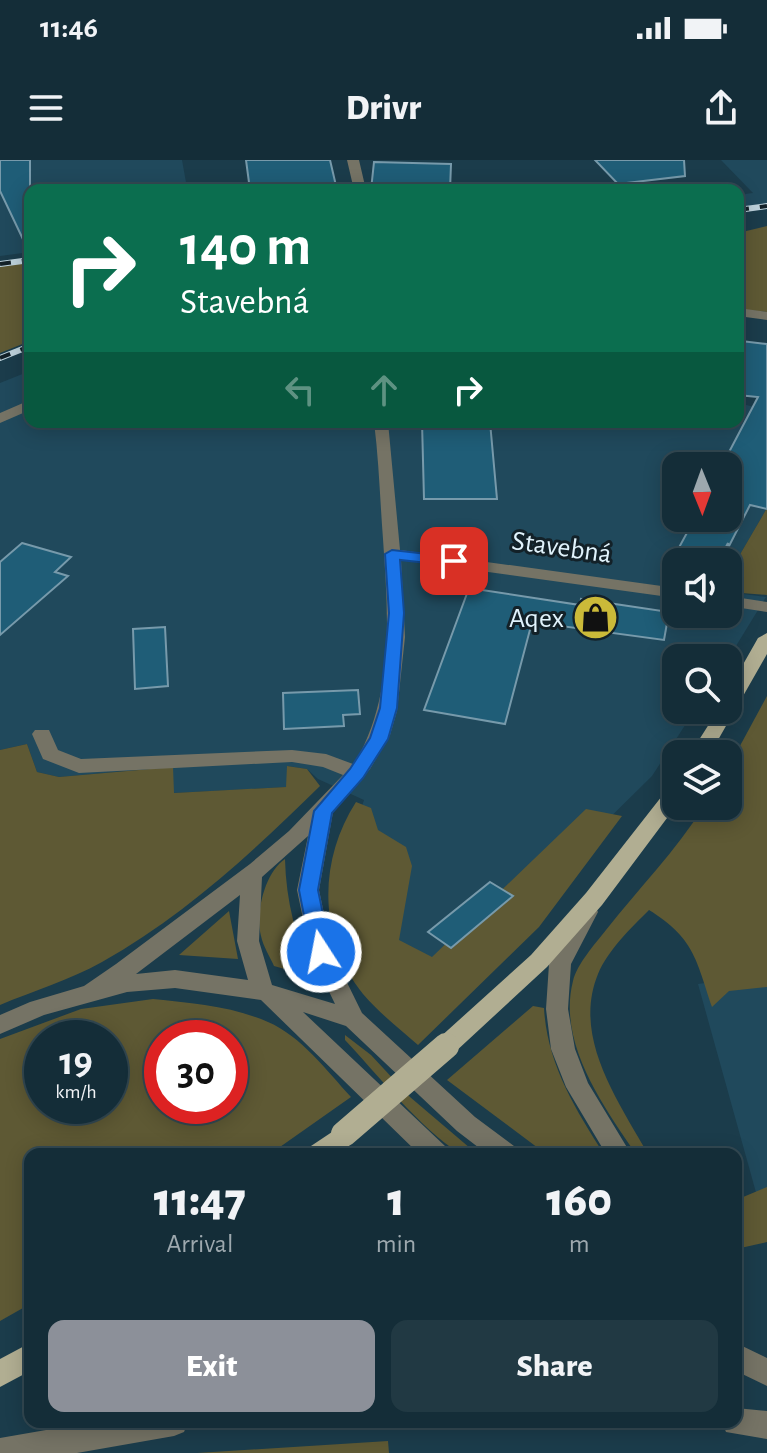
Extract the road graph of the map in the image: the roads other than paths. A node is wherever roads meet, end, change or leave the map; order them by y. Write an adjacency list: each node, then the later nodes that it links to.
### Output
1 (353, 160): 2 (street)
2 (359, 184)
3 (744, 313): 4 (street)
4 (767, 316)
5 (24, 407): 6 (street)
6 (0, 419)
7 (382, 428): 8 (street)
8 (392, 554): 9 (street, Stavebná); 15 (street)
9 (662, 591)
10 (742, 603): 11 (street)
11 (767, 607)
12 (765, 640): 13 (main road)
13 (742, 682)
14 (42, 734): 15 (street)
15 (357, 773): 17 (street)
16 (662, 810): 19 (main road)
17 (323, 811): 18 (street); 22 (street)
18 (252, 871): 20 (street); 21 (street)
19 (594, 899): 24 (main road, bridge); 27 (street)
20 (93, 991): 21 (street); 23 (street)
21 (262, 991): 22 (street); 25 (street)
22 (354, 1019): 26 (street)
23 (0, 1025)
24 (327, 1148)
25 (429, 1148)
26 (497, 1148)
27 (615, 1148)
28 (24, 1355): 31 (street)
29 (24, 1358): 33 (main road)
30 (742, 1359): 32 (street)
31 (0, 1361)
32 (767, 1373)
33 (0, 1374)
34 (742, 1423): 35 (street)
35 (767, 1425)
36 (139, 1428): 37 (street)
37 (0, 1452)

